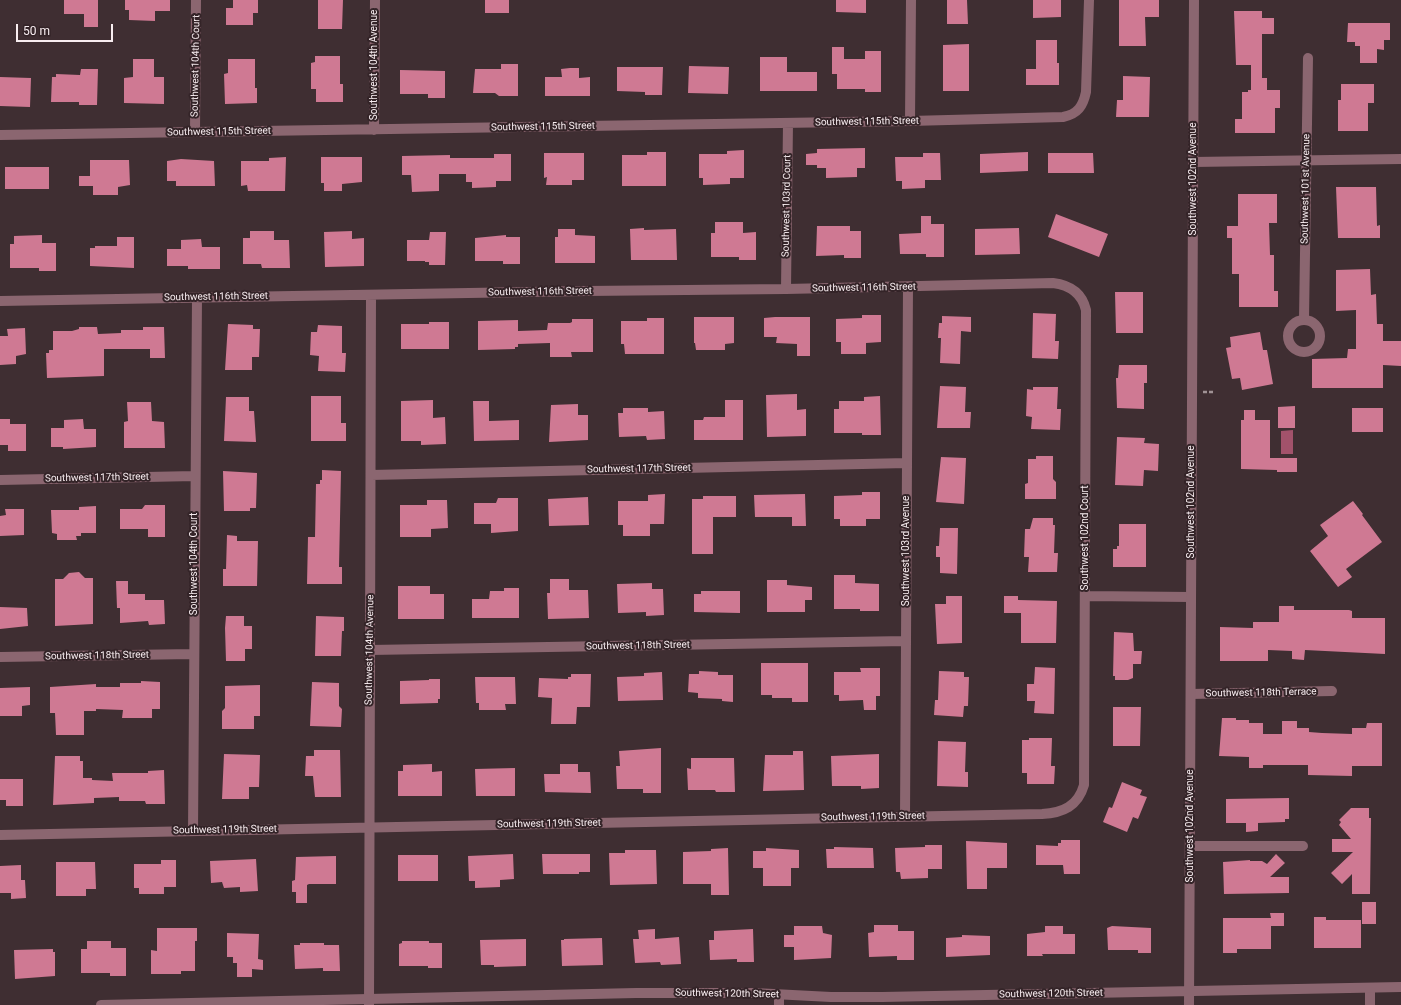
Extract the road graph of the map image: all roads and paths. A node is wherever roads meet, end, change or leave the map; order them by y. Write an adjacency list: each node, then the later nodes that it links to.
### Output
1 (196, 0): 10 (street, Southwest 104th Court)
2 (375, 0): 9 (street, Southwest 104th Avenue)
3 (911, 0): 7 (street)
4 (1089, 0): 7 (street, Southwest 115th Street)
5 (1194, 0): 14 (street, Southwest 102nd Avenue)
6 (1308, 58): 13 (street, Southwest 101st Avenue)
7 (910, 121): 8 (street, Southwest 115th Street)
8 (788, 123): 9 (street, Southwest 115th Street); 16 (street, Southwest 103rd Court)
9 (374, 130): 10 (street, Southwest 115th Street)
10 (195, 132): 11 (street, Southwest 115th Street)
11 (0, 135)
12 (1401, 159): 13 (street)
13 (1306, 161): 14 (street); 21 (street, Southwest 101st Avenue)
14 (1193, 162): 29 (street, Southwest 102nd Avenue)
15 (908, 287): 16 (street, Southwest 116th Street); 17 (street, Southwest 116th Street); 24 (street, Southwest 103rd Avenue)
16 (786, 289): 18 (street, Southwest 116th Street)
17 (1077, 293): 28 (street, Southwest 102nd Court)
18 (372, 294): 19 (street, Southwest 116th Street); 25 (street, Southwest 104th Avenue)
19 (197, 298): 20 (street, Southwest 116th Street); 26 (street, Southwest 104th Court)
20 (0, 301)
21 (1304, 319)
22 (1200, 392): 23 (path)
23 (1213, 392)
24 (907, 463): 25 (street, Southwest 117th Street); 30 (street, Southwest 103rd Avenue)
25 (371, 475): 31 (street, Southwest 104th Avenue)
26 (194, 476): 27 (street, Southwest 117th Street); 32 (street, Southwest 104th Court)
27 (0, 480)
28 (1085, 596): 29 (street); 36 (street, Southwest 102nd Court)
29 (1191, 597): 35 (street, Southwest 102nd Avenue)
30 (906, 641): 31 (street, Southwest 118th Street); 37 (street, Southwest 103rd Avenue)
31 (370, 650): 38 (street, Southwest 104th Avenue)
32 (193, 654): 33 (street, Southwest 118th Street); 39 (street, Southwest 104th Court)
33 (0, 657)
34 (1332, 691): 35 (street, Southwest 118th Terrace)
35 (1191, 694): 41 (street, Southwest 102nd Avenue)
36 (1084, 785): 37 (street, Southwest 119th Street)
37 (905, 816): 38 (street, Southwest 119th Street)
38 (368, 828): 39 (street, Southwest 119th Street); 47 (street, Southwest 104th Avenue)
39 (193, 831): 40 (street, Southwest 119th Street)
40 (0, 835)
41 (1190, 846): 42 (street); 45 (street, Southwest 102nd Avenue)
42 (1303, 846)
43 (1401, 987): 44 (street, Southwest 120th Street)
44 (1370, 988): 45 (street, Southwest 120th Street); 50 (street)
45 (1189, 992): 46 (street, Southwest 120th Street); 49 (street, Southwest 102nd Avenue)
46 (779, 1000): 47 (street, Southwest 120th Street)
47 (369, 1002): 48 (street, Southwest 120th Street)
48 (101, 1005)
49 (1189, 1005)
50 (1370, 1005)

